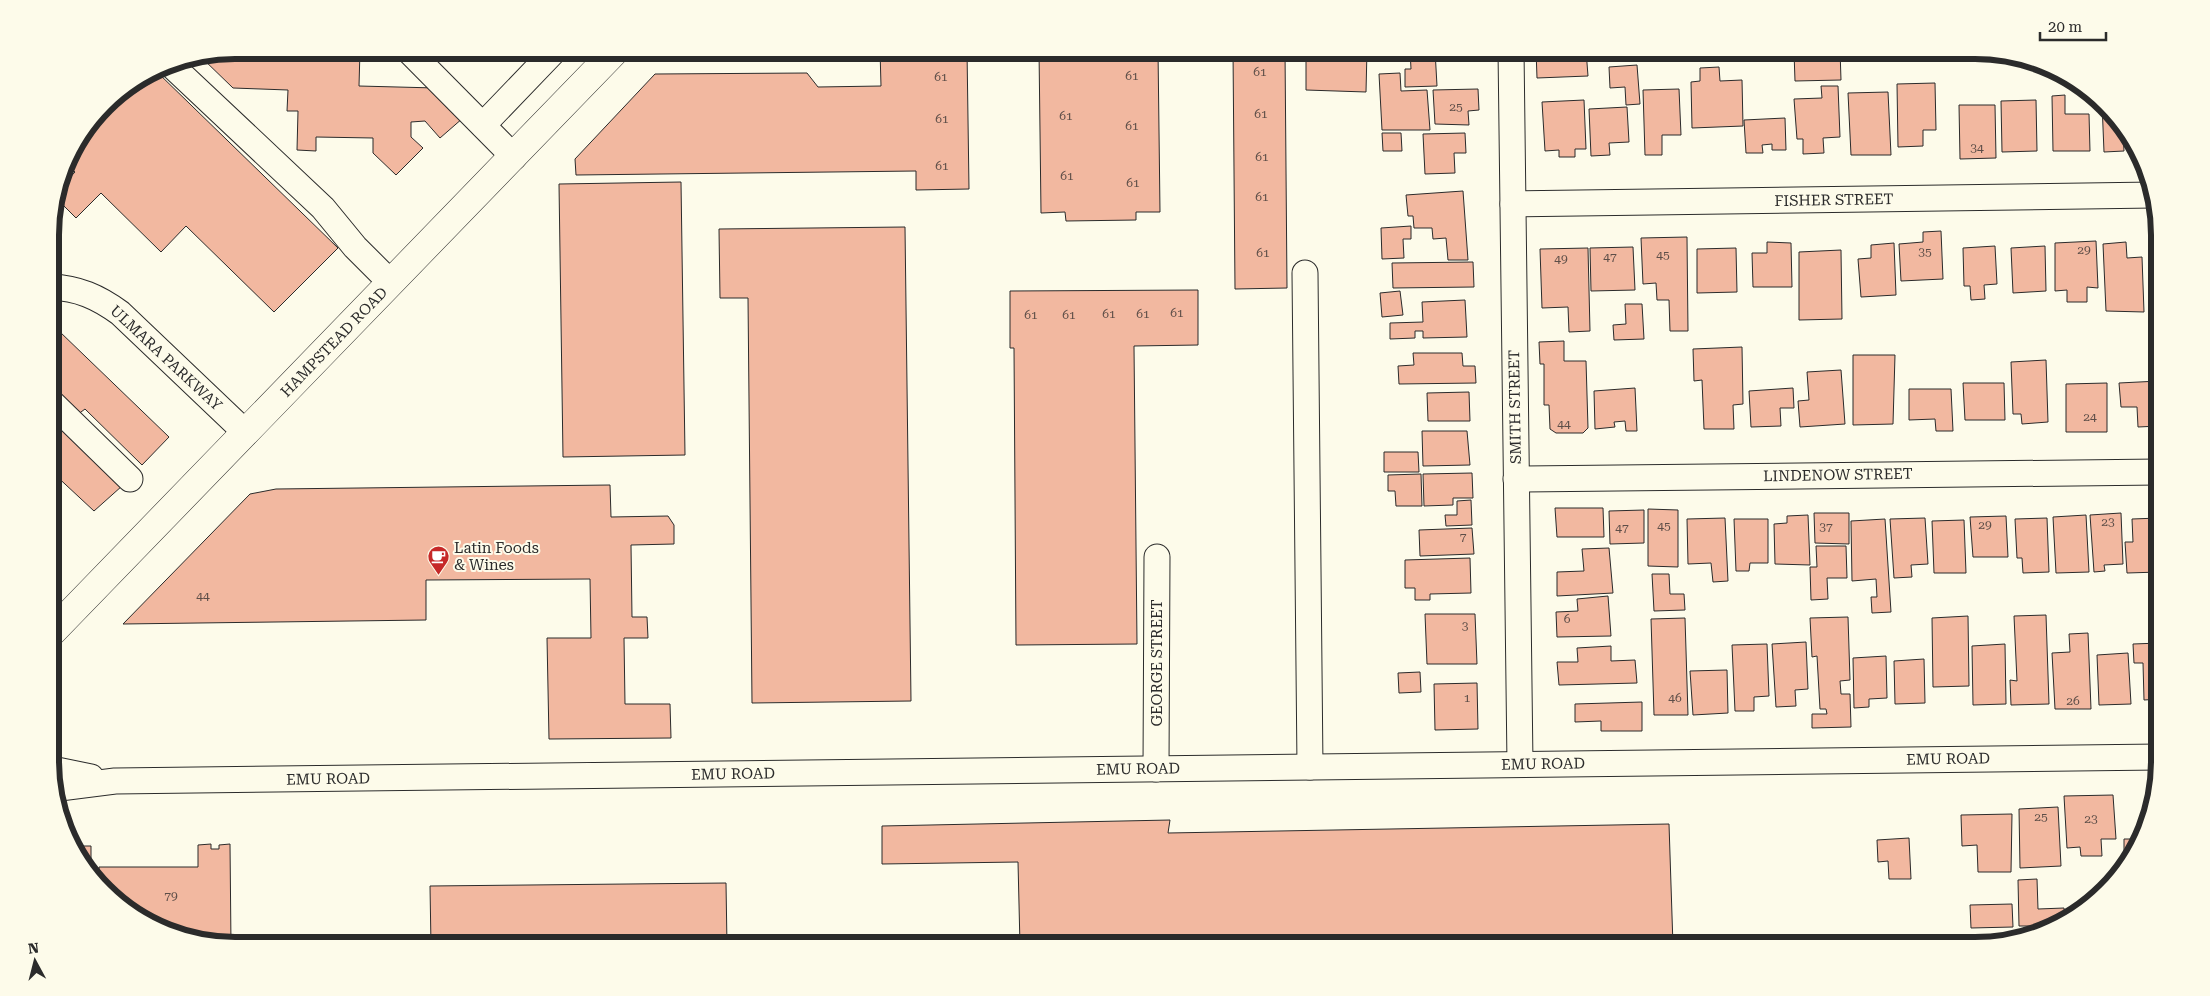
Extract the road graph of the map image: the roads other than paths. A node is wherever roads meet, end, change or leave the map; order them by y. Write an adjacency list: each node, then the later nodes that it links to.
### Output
1 (417, 59): 6 (street)
2 (546, 59): 6 (street)
3 (607, 59): 7 (main road, HAMPSTEAD ROAD)
4 (1511, 59): 9 (street, SMITH STREET)
5 (175, 69): 11 (street)
6 (483, 125): 7 (street)
7 (514, 157): 11 (main road, HAMPSTEAD ROAD)
8 (2147, 195): 9 (street, FISHER STREET)
9 (1513, 204): 17 (street, SMITH STREET)
10 (1305, 273): 22 (street)
11 (391, 283): 14 (main road, HAMPSTEAD ROAD)
12 (59, 288): 14 (street, ULMARA PARKWAY)
13 (59, 410): 16 (street)
14 (246, 433): 19 (main road, HAMPSTEAD ROAD)
15 (2151, 472): 17 (street, LINDENOW STREET)
16 (130, 479)
17 (1516, 479): 21 (street, SMITH STREET)
18 (1157, 557): 23 (street, GEORGE STREET)
19 (59, 625)
20 (2151, 757): 21 (street, EMU ROAD)
21 (1520, 764): 22 (street, EMU ROAD)
22 (1310, 767): 23 (street, EMU ROAD)
23 (1156, 769): 25 (street, EMU ROAD)
24 (59, 770): 25 (street, EMU ROAD)
25 (115, 781): 26 (street, EMU ROAD)
26 (61, 788)

